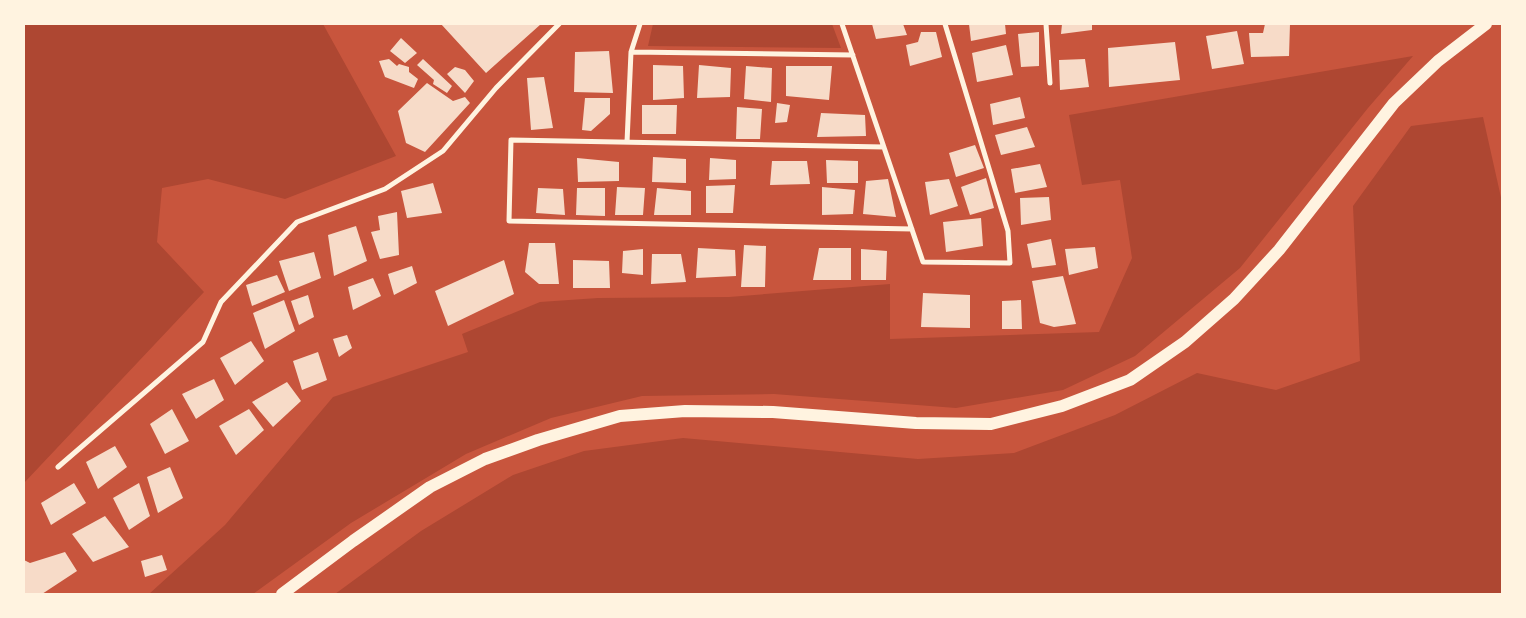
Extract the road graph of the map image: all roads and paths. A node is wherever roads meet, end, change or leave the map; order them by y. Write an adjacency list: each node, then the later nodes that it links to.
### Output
1 (559, 24): 13 (street)
2 (640, 24): 7 (street)
3 (842, 24): 8 (street)
4 (945, 24): 12 (street)
5 (1046, 24): 9 (street)
6 (1486, 24): 14 (main road)
7 (631, 52): 8 (street); 10 (street)
8 (852, 55): 11 (street)
9 (1050, 83)
10 (627, 142): 11 (street); 12 (street)
11 (884, 147): 12 (street)
12 (912, 229)
13 (58, 467)
14 (282, 594)

